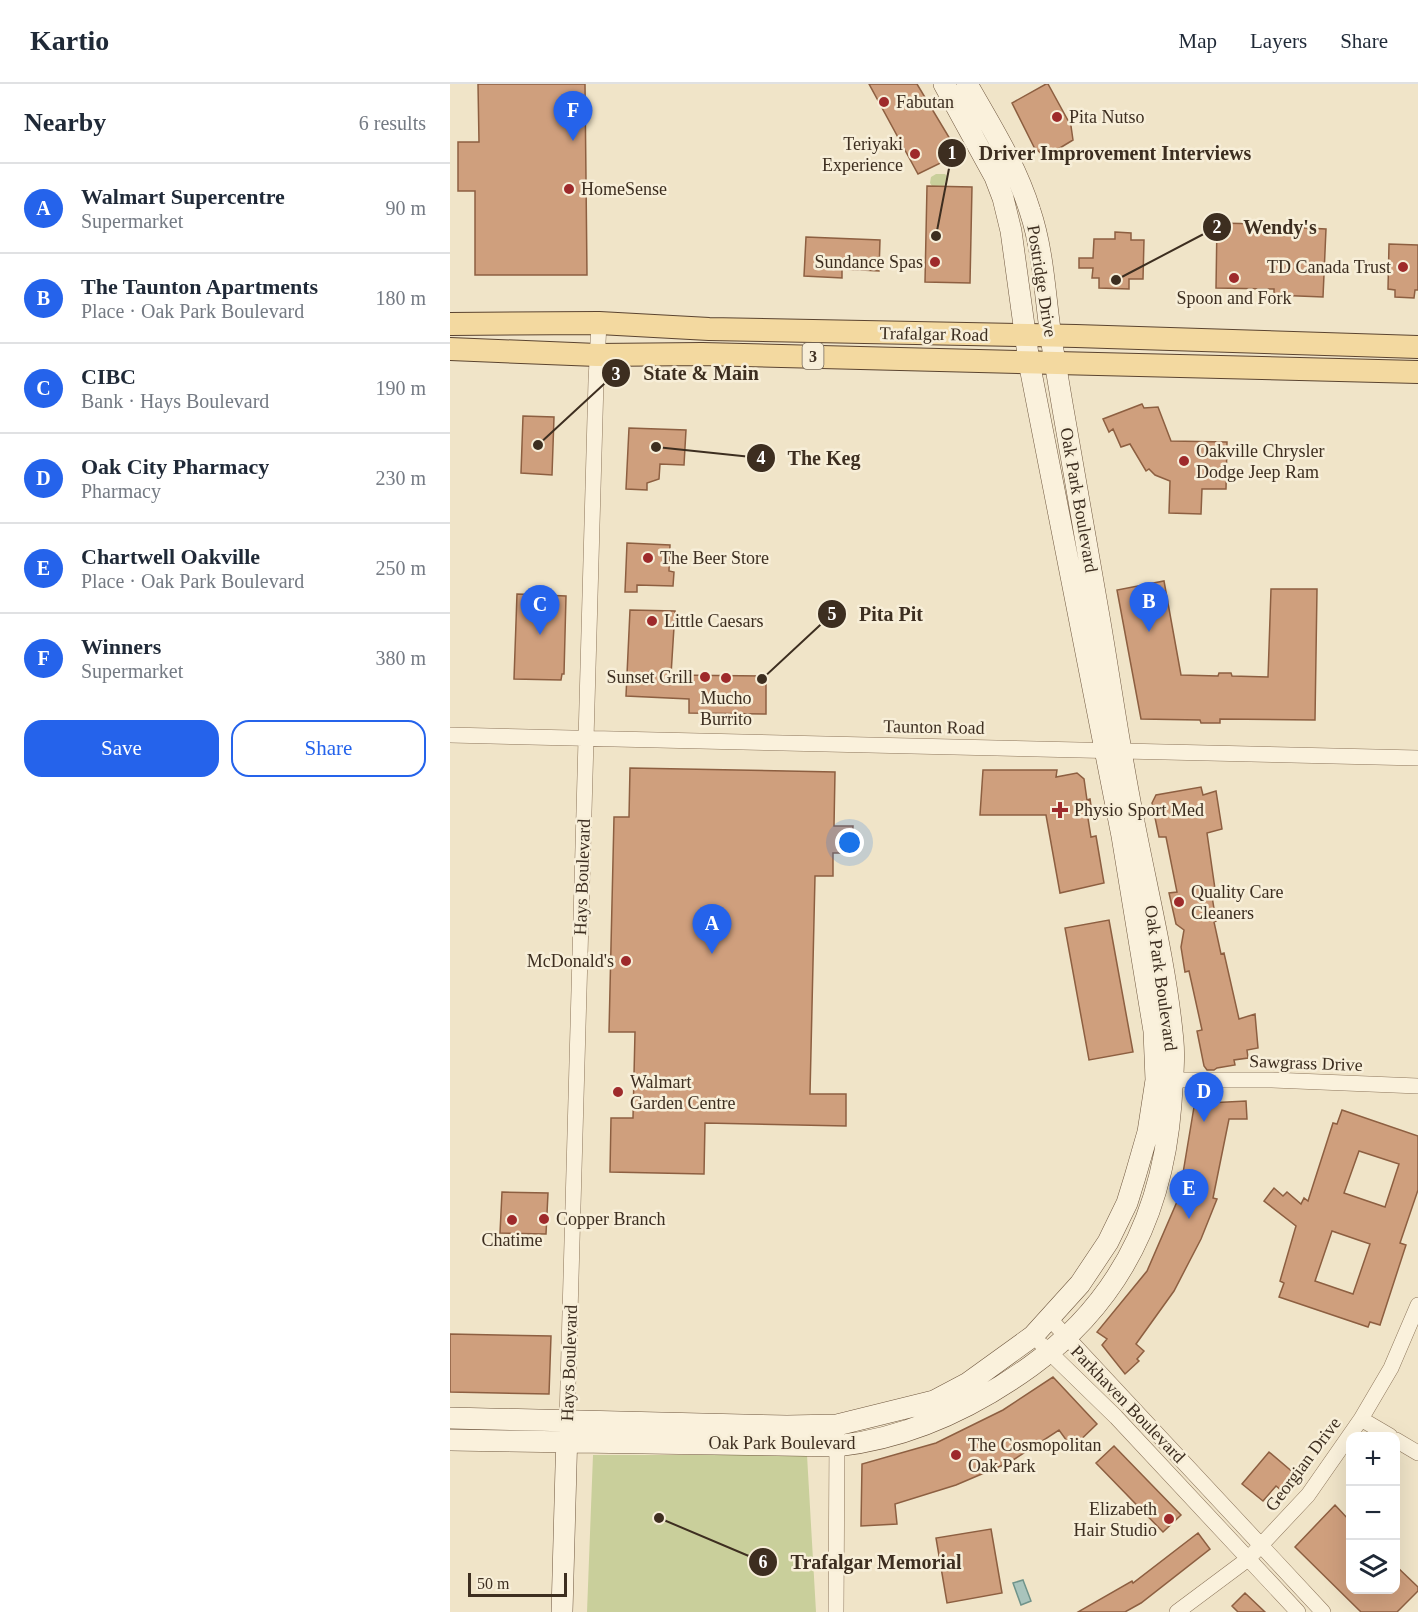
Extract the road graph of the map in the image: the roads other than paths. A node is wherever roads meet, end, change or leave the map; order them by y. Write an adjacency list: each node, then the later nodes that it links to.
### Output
1 (944, 84): 7 (street, Postridge Drive)
2 (967, 84): 8 (street, Postridge Drive)
3 (599, 323): 4 (main road, Trafalgar Road / 3); 7 (main road, Trafalgar Road / 3); 9 (street, Hays Boulevard)
4 (450, 324)
5 (1418, 347): 8 (main road, Trafalgar Road / 3)
6 (450, 349): 9 (main road, Trafalgar Road / 3)
7 (1028, 349): 8 (main road, Trafalgar Road / 3); 9 (main road, Trafalgar Road / 3); 13 (street, Oak Park Boulevard)
8 (1053, 349): 10 (main road, Trafalgar Road / 3); 13 (street, Oak Park Boulevard)
9 (597, 355): 12 (street, Hays Boulevard)
10 (1418, 372)
11 (450, 735): 12 (street, Taunton Road)
12 (586, 738): 13 (street, Taunton Road); 24 (street, Hays Boulevard)
13 (1112, 751): 14 (street, Taunton Road); 15 (street, Oak Park Boulevard)
14 (1418, 758)
15 (1164, 1080): 16 (street, Sawgrass Drive); 18 (street, Oak Park Boulevard); 20 (street, Oak Park Boulevard)
16 (1418, 1086)
17 (1418, 1305): 23 (street, Georgian Drive)
18 (1050, 1319): 19 (street, Oak Park Boulevard); 20 (street, Parkhaven Boulevard)
19 (1033, 1336): 21 (street, Parkhaven Boulevard); 26 (street, Oak Park Boulevard)
20 (1068, 1338): 21 (street, Oak Park Boulevard); 30 (street, Parkhaven Boulevard)
21 (1050, 1353): 26 (street, Oak Park Boulevard); 31 (street, Parkhaven Boulevard)
22 (450, 1418): 24 (street, Oak Park Boulevard)
23 (1361, 1419): 25 (street); 32 (street, Georgian Drive)
24 (567, 1431): 26 (street, Oak Park Boulevard); 27 (street, Oak Park Boulevard); 34 (street, Hays Boulevard)
25 (1382, 1432)
26 (837, 1435): 35 (street)
27 (450, 1440)
28 (1400, 1443): 29 (street)
29 (1418, 1453)
30 (1205, 1484): 31 (street); 32 (street, Parkhaven Boulevard)
31 (1194, 1501): 33 (street, Parkhaven Boulevard)
32 (1262, 1546): 33 (street, Georgian Drive); 38 (street, Parkhaven Boulevard)
33 (1248, 1559): 36 (street, Georgian Drive); 37 (street, Parkhaven Boulevard)
34 (562, 1612)
35 (836, 1612)
36 (1177, 1612)
37 (1298, 1612)
38 (1323, 1612)

